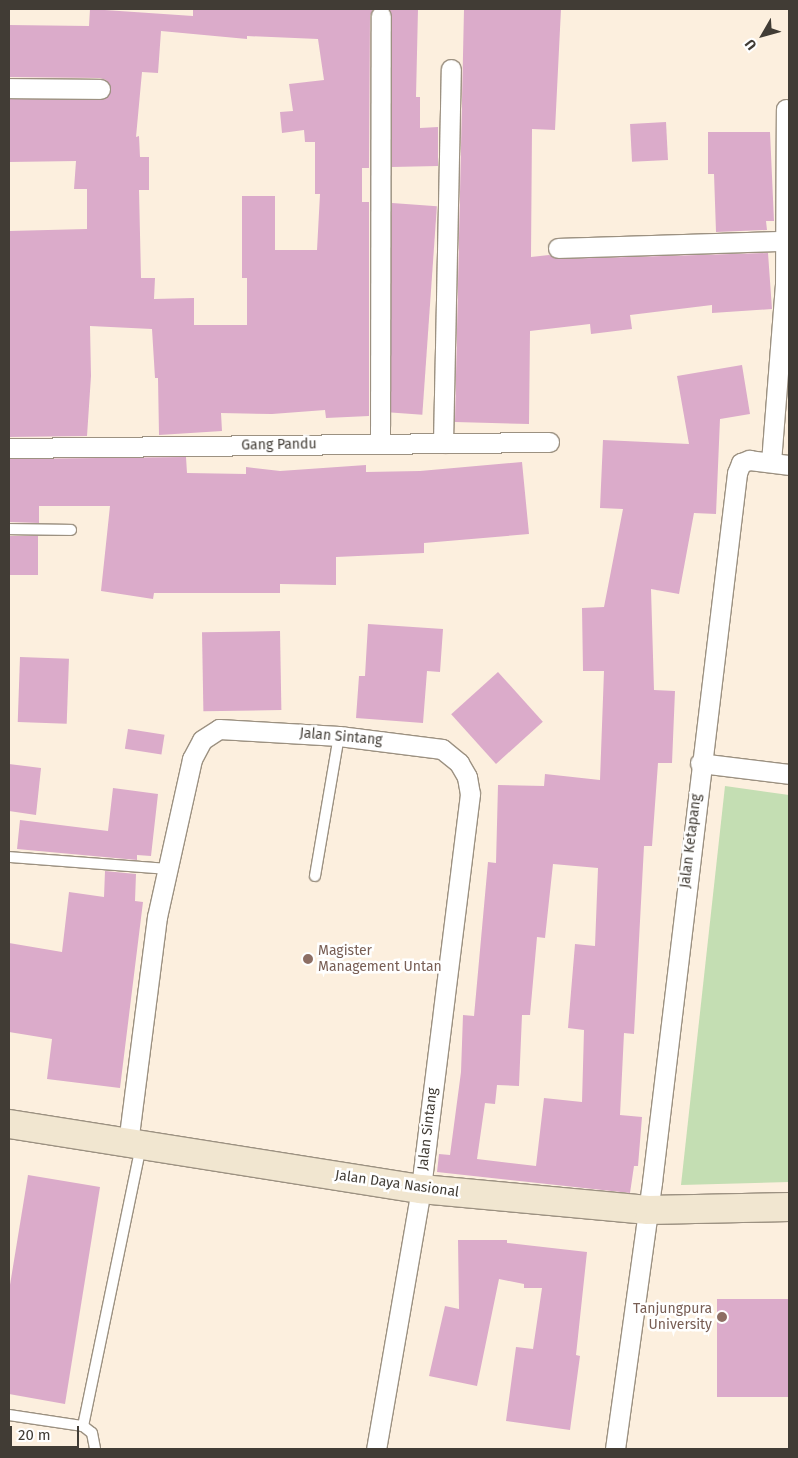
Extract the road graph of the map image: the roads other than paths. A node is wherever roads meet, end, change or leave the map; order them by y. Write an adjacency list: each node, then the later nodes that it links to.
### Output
1 (381, 16): 11 (street)
2 (451, 69): 10 (street)
3 (9, 88): 4 (street)
4 (100, 89)
5 (786, 110): 6 (street)
6 (785, 241): 7 (street); 8 (street)
7 (558, 248)
8 (787, 286): 13 (street)
9 (549, 442): 10 (street, Gang Pandu)
10 (443, 443): 11 (street, Gang Pandu)
11 (380, 444): 12 (street, Gang Pandu)
12 (9, 448)
13 (780, 463): 17 (street, Jalan Ketapang)
14 (9, 529): 15 (lane)
15 (72, 530)
16 (339, 736): 20 (street, Jalan Sintang); 21 (lane); 24 (street, Jalan Sintang)
17 (700, 763): 18 (street); 26 (street, Jalan Ketapang)
18 (789, 774)
19 (9, 857): 20 (lane)
20 (167, 869): 23 (street, Jalan Sintang)
21 (315, 876)
22 (9, 1124): 23 (street, Jalan Daya Nasional)
23 (135, 1144): 24 (street, Jalan Daya Nasional); 28 (lane)
24 (422, 1189): 26 (street, Jalan Daya Nasional); 30 (street, Jalan Sintang)
25 (789, 1207): 26 (street, Jalan Daya Nasional)
26 (648, 1210): 31 (street, Jalan Ketapang)
27 (9, 1415): 28 (lane)
28 (83, 1426): 29 (lane)
29 (95, 1449)
30 (376, 1449)
31 (615, 1449)

